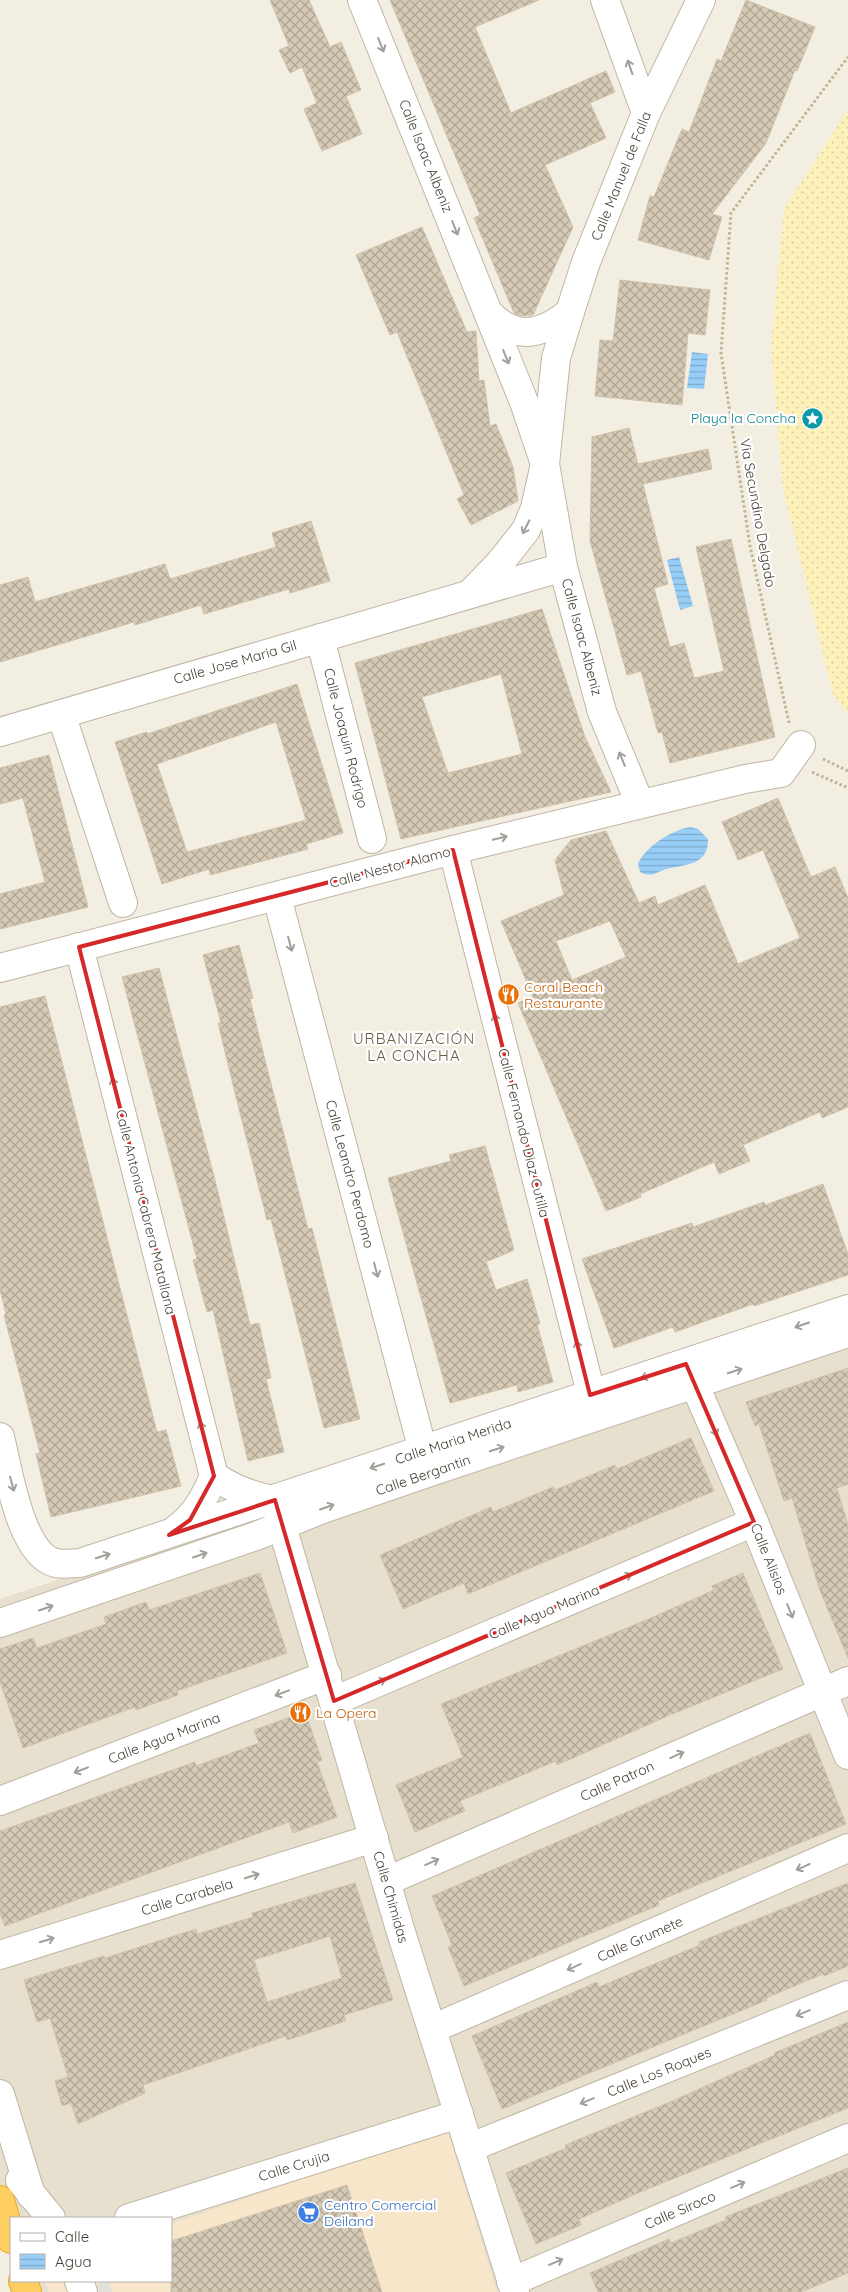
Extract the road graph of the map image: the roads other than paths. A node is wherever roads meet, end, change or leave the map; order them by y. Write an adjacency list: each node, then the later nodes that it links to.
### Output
1 (362, 0): 5 (street, Calle Isaac Albeniz, one-way to 5)
2 (605, 0): 4 (street, one-way to 2)
3 (701, 0): 4 (street, Calle Manuel de Falla)
4 (646, 113): 6 (street, Calle Manuel de Falla)
5 (488, 312): 6 (street); 8 (street, Calle Isaac Albeniz, one-way to 8)
6 (570, 312): 7 (street, Calle Manuel de Falla)
7 (556, 358): 8 (street, Calle Isaac Albeniz)
8 (545, 464): 9 (street, Calle Isaac Albeniz); 10 (street, Calle Jose Maria Gil, one-way to 10)
9 (562, 567): 10 (street, Calle Jose Maria Gil); 15 (street, Calle Isaac Albeniz, one-way to 9)
10 (471, 593): 11 (street, Calle Jose Maria Gil)
11 (320, 638): 12 (street, Calle Jose Maria Gil); 16 (street, Calle Joaquin Rodrigo)
12 (61, 714): 13 (street, Calle Jose Maria Gil); 19 (street)
13 (0, 732)
14 (801, 745): 15 (street, Calle Nestor Alamo)
15 (640, 804): 17 (street, Calle Nestor Alamo, one-way to 15)
16 (372, 839)
17 (453, 850): 18 (street, Calle Nestor Alamo); 25 (street, Calle Fernando Diaz Cutilla, one-way to 17)
18 (277, 897): 20 (street, Calle Nestor Alamo); 27 (street, Calle Leandro Perdomo, one-way to 27)
19 (123, 903)
20 (79, 947): 21 (street, Calle Nestor Alamo); 28 (street, Calle Antonia Cabrera Matallana, one-way to 20)
21 (0, 968)
22 (848, 1309): 24 (street, one-way to 24)
23 (848, 1333): 24 (street, Calle Bergantin, one-way to 23)
24 (690, 1374): 25 (street, Calle Bergantin); 30 (street, Calle Alisios, one-way to 30)
25 (593, 1406): 27 (street, Calle Maria Merida); 29 (street, Calle Bergantin, one-way to 25)
26 (0, 1437): 31 (street, Calle Maria Merida, one-way to 31)
27 (423, 1451): 29 (street, Calle Maria Merida, one-way to 29)
28 (214, 1476): 29 (street); 31 (street)
29 (278, 1513): 31 (street, Calle Maria Merida); 32 (street, Calle Bergantin, one-way to 29); 33 (street, Calle Chimidas)
30 (754, 1522): 35 (street, Calle Alisios, one-way to 35); 36 (street, Calle Agua Marina, one-way to 30)
31 (169, 1535)
32 (0, 1623)
33 (327, 1675): 36 (street, Calle Chimidas); 38 (street, Calle Agua Marina, one-way to 38)
34 (848, 1681): 35 (street, Calle Patron)
35 (822, 1692): 37 (street, Calle Alisios); 41 (street, Calle Patron, one-way to 35)
36 (334, 1701): 39 (street, Calle Chimidas)
37 (848, 1755)
38 (0, 1801)
39 (374, 1838): 41 (street, Calle Chimidas); 42 (street, Calle Carabela, one-way to 39)
40 (848, 1848): 44 (street, Calle Grumete, one-way to 44)
41 (387, 1881): 44 (street, Calle Chimidas)
42 (0, 1955)
43 (848, 1995): 49 (street, Calle Los Roques, one-way to 49)
44 (432, 2030): 46 (street, Calle Chimidas)
45 (0, 2094): 50 (street)
46 (459, 2114): 49 (street, Calle Chimidas); 53 (street, Calle Crujia)
47 (848, 2138): 55 (street, Calle Siroco, one-way to 47)
48 (0, 2146): 50 (street)
49 (469, 2148): 55 (street, Calle Chimidas)
50 (31, 2195): 52 (street)
51 (0, 2200): 54 (highway)
52 (50, 2217)
53 (132, 2217)
54 (10, 2235)
55 (513, 2287)

